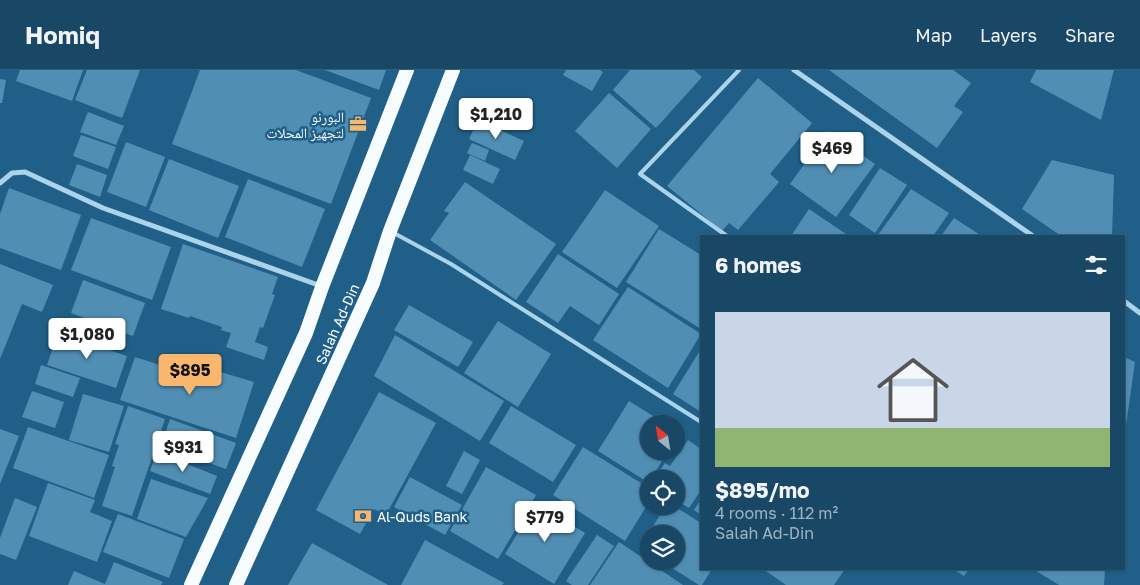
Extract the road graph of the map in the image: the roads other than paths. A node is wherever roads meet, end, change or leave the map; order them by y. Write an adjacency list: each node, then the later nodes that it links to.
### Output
1 (407, 70): 9 (highway, Salah Ad-Din)
2 (453, 70): 6 (highway, Salah Ad-Din)
3 (739, 70): 7 (lane)
4 (794, 70): 8 (street)
5 (0, 183): 9 (street)
6 (390, 231): 12 (lane); 14 (highway, Salah Ad-Din)
7 (726, 235)
8 (1032, 235)
9 (322, 287): 13 (highway, Salah Ad-Din)
10 (1125, 302): 11 (street)
11 (1140, 314)
12 (700, 421)
13 (191, 585)
14 (236, 585)

